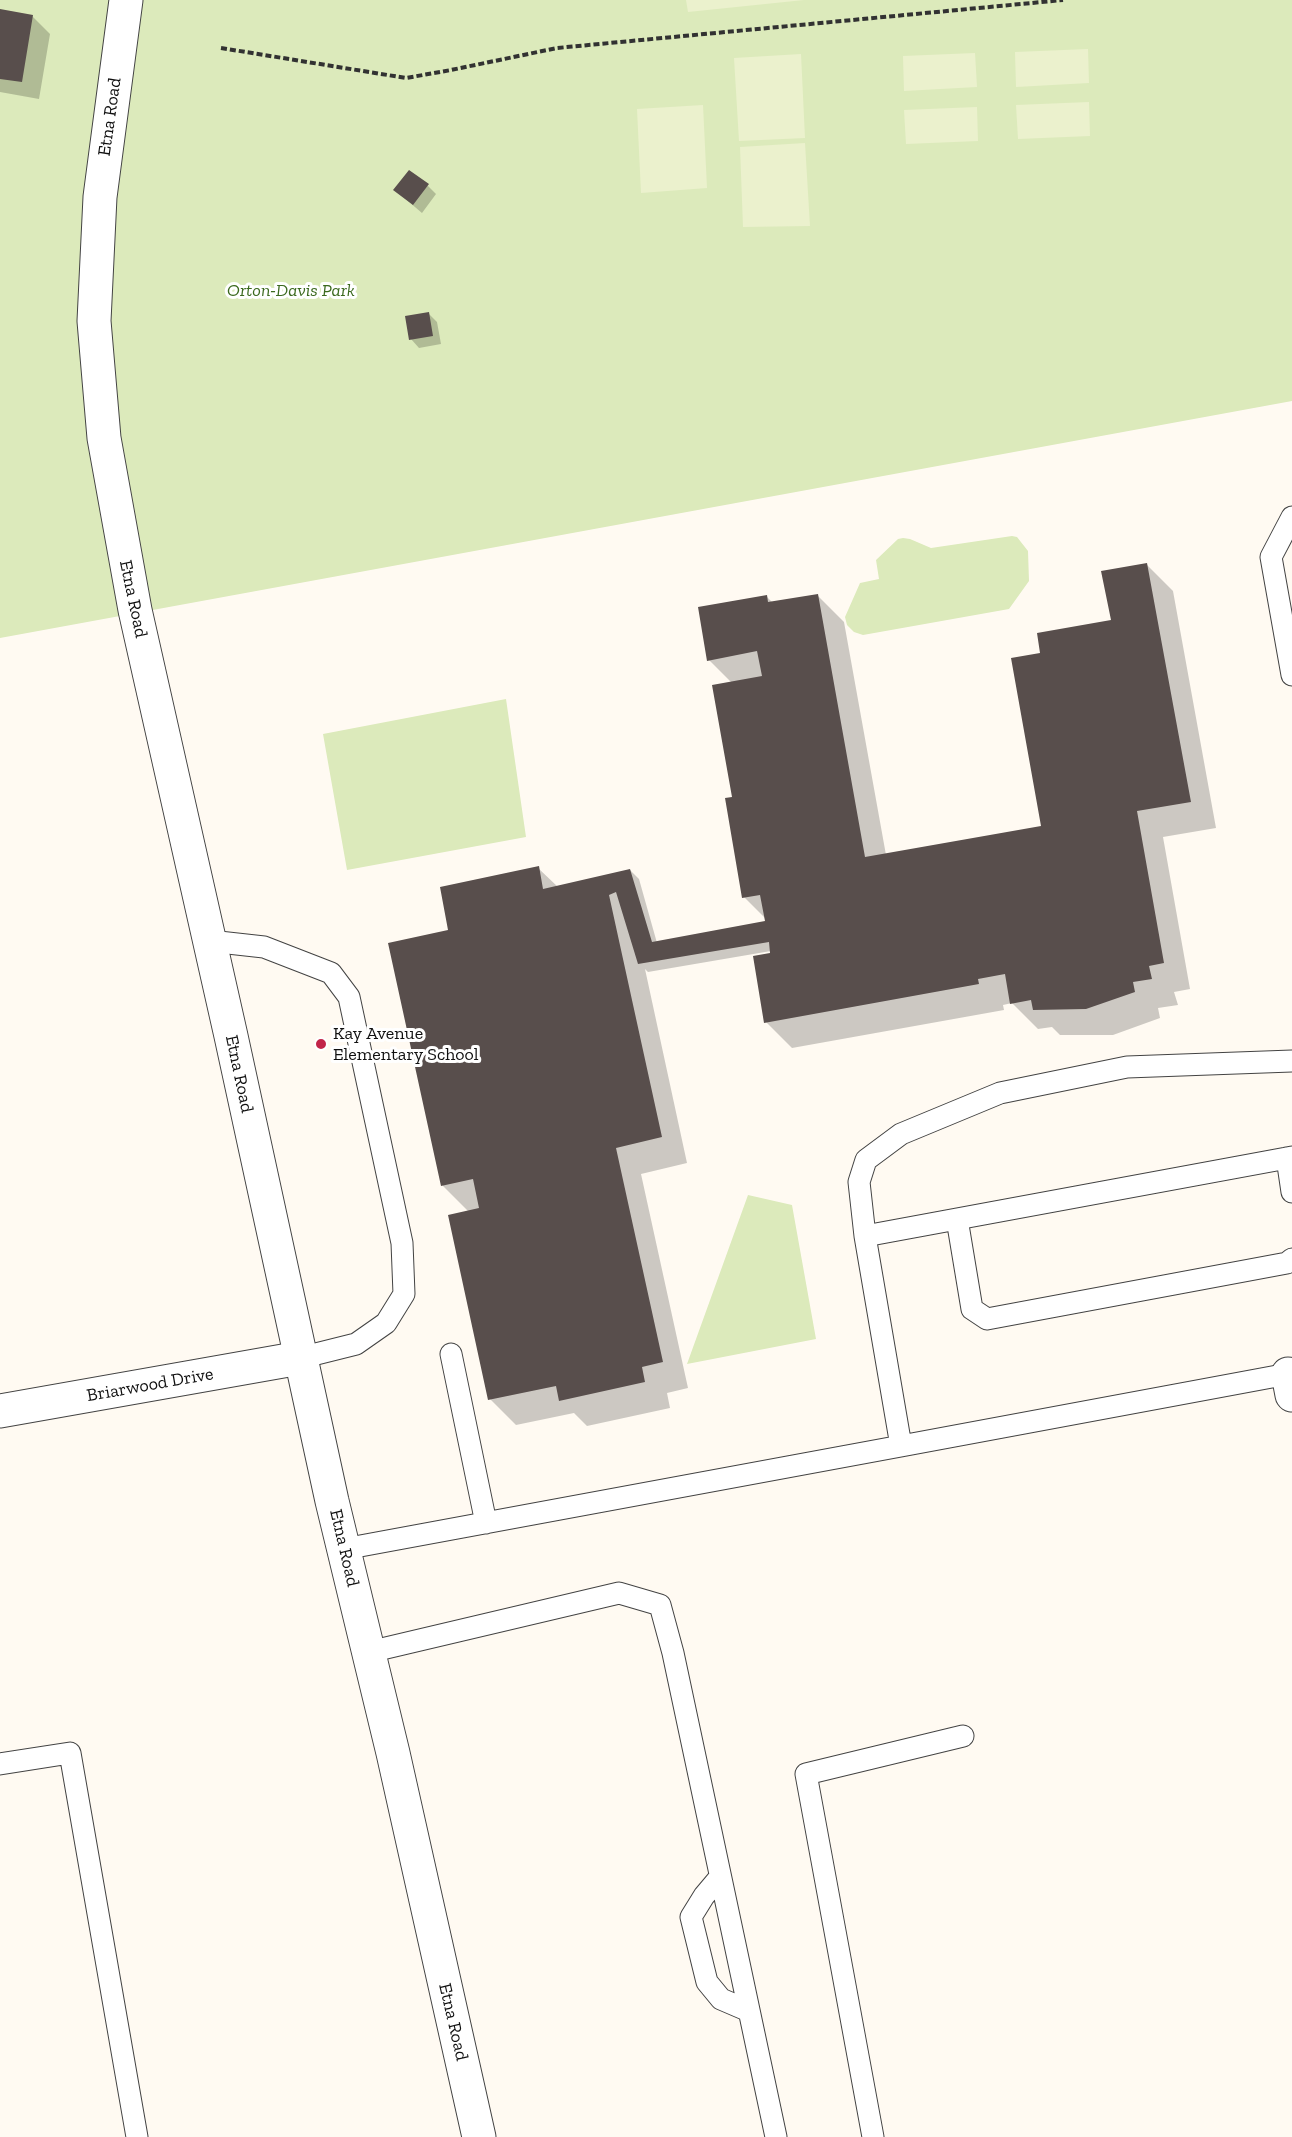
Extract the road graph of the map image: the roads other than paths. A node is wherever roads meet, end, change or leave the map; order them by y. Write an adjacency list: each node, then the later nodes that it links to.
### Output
1 (126, 0): 4 (street, Etna Road)
2 (1292, 516): 3 (lane)
3 (1292, 675)
4 (210, 941): 12 (street, Etna Road); 12 (lane)
5 (1292, 1061): 9 (lane)
6 (1289, 1158): 7 (lane); 8 (lane)
7 (1292, 1192)
8 (957, 1219): 9 (lane); 10 (lane)
9 (865, 1236): 15 (lane)
10 (1292, 1258)
11 (451, 1354): 16 (lane)
12 (300, 1358): 14 (street, Briarwood Drive); 17 (street, Etna Road)
13 (1291, 1380): 15 (lane)
14 (0, 1411)
15 (901, 1446): 16 (lane)
16 (486, 1523): 17 (lane)
17 (344, 1549): 18 (street, Etna Road)
18 (369, 1652): 21 (lane); 24 (street, Etna Road)
19 (963, 1736): 26 (lane)
20 (0, 1764): 23 (lane)
21 (720, 1877): 22 (lane); 22 (lane)
22 (749, 2011): 25 (lane)
23 (137, 2137)
24 (479, 2137)
25 (776, 2137)
26 (873, 2137)

